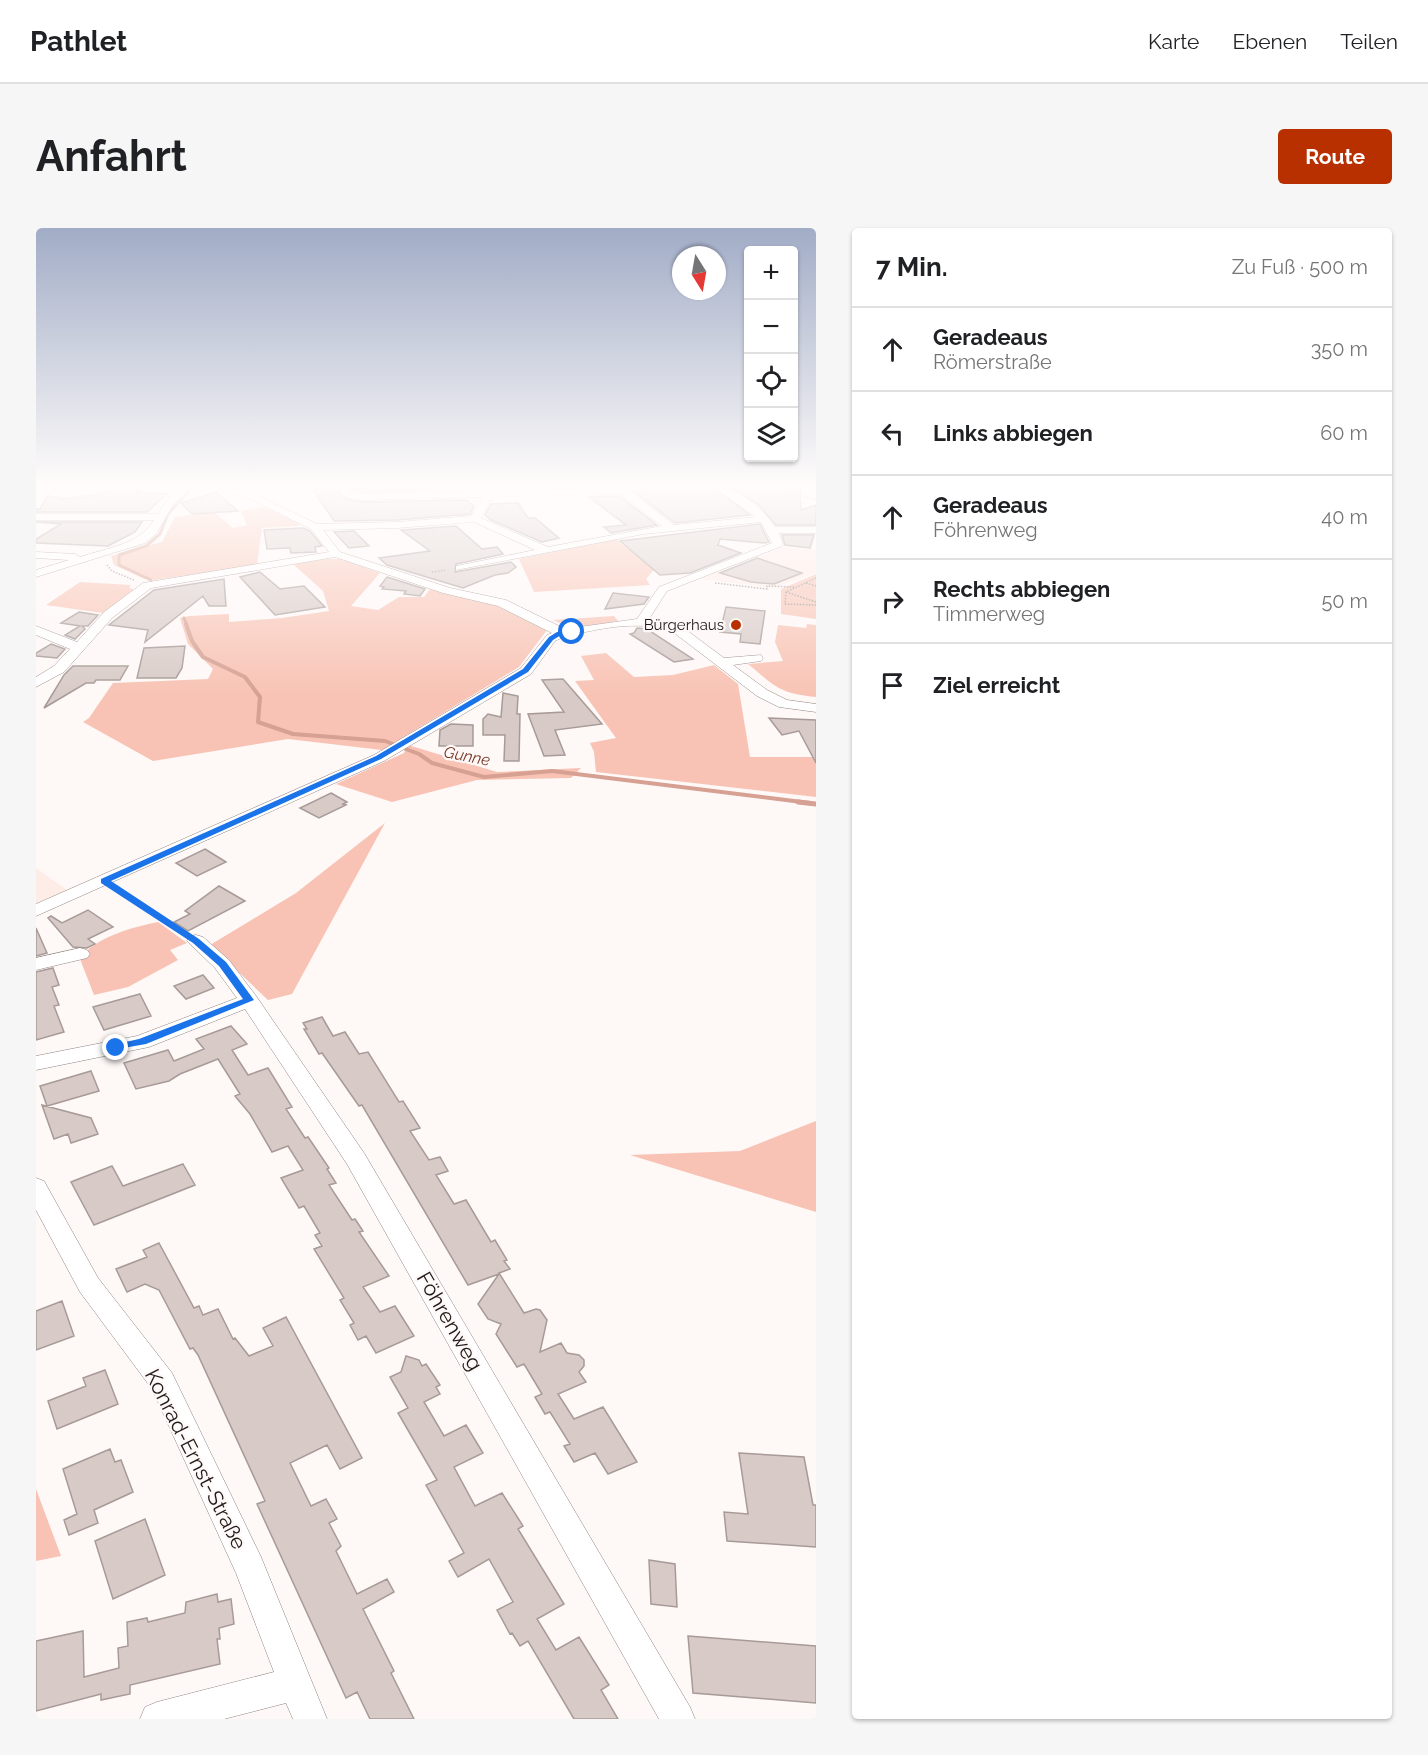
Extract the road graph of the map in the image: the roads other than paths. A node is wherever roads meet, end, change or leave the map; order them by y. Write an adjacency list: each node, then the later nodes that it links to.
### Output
1 (82, 557): 2 (street)
2 (94, 557): 8 (street)
3 (320, 557): 12 (street)
4 (344, 557): 11 (street)
5 (514, 557): 7 (street)
6 (748, 557): 9 (street)
7 (460, 568)
8 (36, 574)
9 (641, 622): 11 (street); 14 (street)
10 (36, 630): 12 (street)
11 (564, 633): 17 (street)
12 (80, 646): 15 (street)
13 (756, 658): 14 (street)
14 (722, 662): 16 (street)
15 (36, 683)
16 (816, 708)
17 (36, 911)
18 (196, 941): 21 (street, Föhrenweg)
19 (80, 954): 20 (street)
20 (36, 964)
21 (249, 1000): 22 (street); 27 (street, Föhrenweg)
22 (36, 1063)
23 (36, 1187): 24 (street, Konrad-Ernst-Straße)
24 (297, 1683): 25 (street); 26 (street, Konrad-Ernst-Straße)
25 (157, 1719)
26 (310, 1719)
27 (678, 1719)

